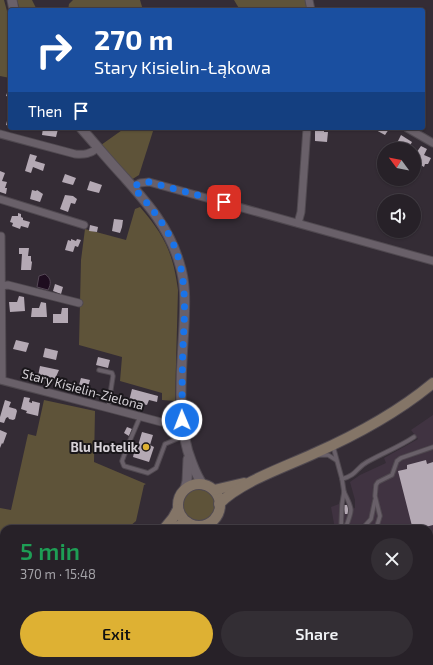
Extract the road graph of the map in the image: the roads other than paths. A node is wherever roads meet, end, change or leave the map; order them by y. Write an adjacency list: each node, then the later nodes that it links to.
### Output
1 (83, 130): 6 (street)
2 (307, 130): 9 (street)
3 (410, 130): 5 (street)
4 (0, 134): 6 (street)
5 (433, 143)
6 (98, 148): 7 (street)
7 (133, 187): 9 (street); 21 (street)
8 (0, 200): 10 (street)
9 (298, 223): 12 (street)
10 (84, 225)
11 (1, 236): 13 (street)
12 (433, 260)
13 (2, 286): 14 (street); 16 (street)
14 (79, 303)
15 (99, 370): 18 (lane)
16 (0, 382): 18 (street, Stary Kisielin-Zielona)
17 (433, 383): 23 (main road)
18 (108, 408): 19 (street, Stary Kisielin-Zielona)
19 (140, 417): 20 (street, Stary Kisielin-Zielona); 21 (lane)
20 (160, 422)
21 (184, 436): 25 (street)
22 (414, 437): 28 (lane)
23 (333, 445): 26 (main road); 27 (lane)
24 (433, 448): 34 (lane)
25 (187, 453): 30 (street); 31 (street)
26 (307, 457): 27 (lane); 29 (main road)
27 (338, 460): 28 (lane)
28 (342, 479): 33 (lane)
29 (255, 480): 32 (main road); 35 (main road)
30 (203, 485): 31 (main road); 32 (main road)
31 (185, 490): 36 (main road)
32 (214, 490): 35 (main road)
33 (344, 492): 40 (lane); 41 (lane)
34 (375, 496): 42 (lane); 43 (lane)
35 (220, 504): 39 (main road)
36 (178, 509): 37 (main road); 38 (main road)
37 (167, 525)
38 (193, 525): 39 (main road)
39 (212, 525)
40 (341, 525)
41 (347, 525)
42 (365, 525)
43 (377, 525)

